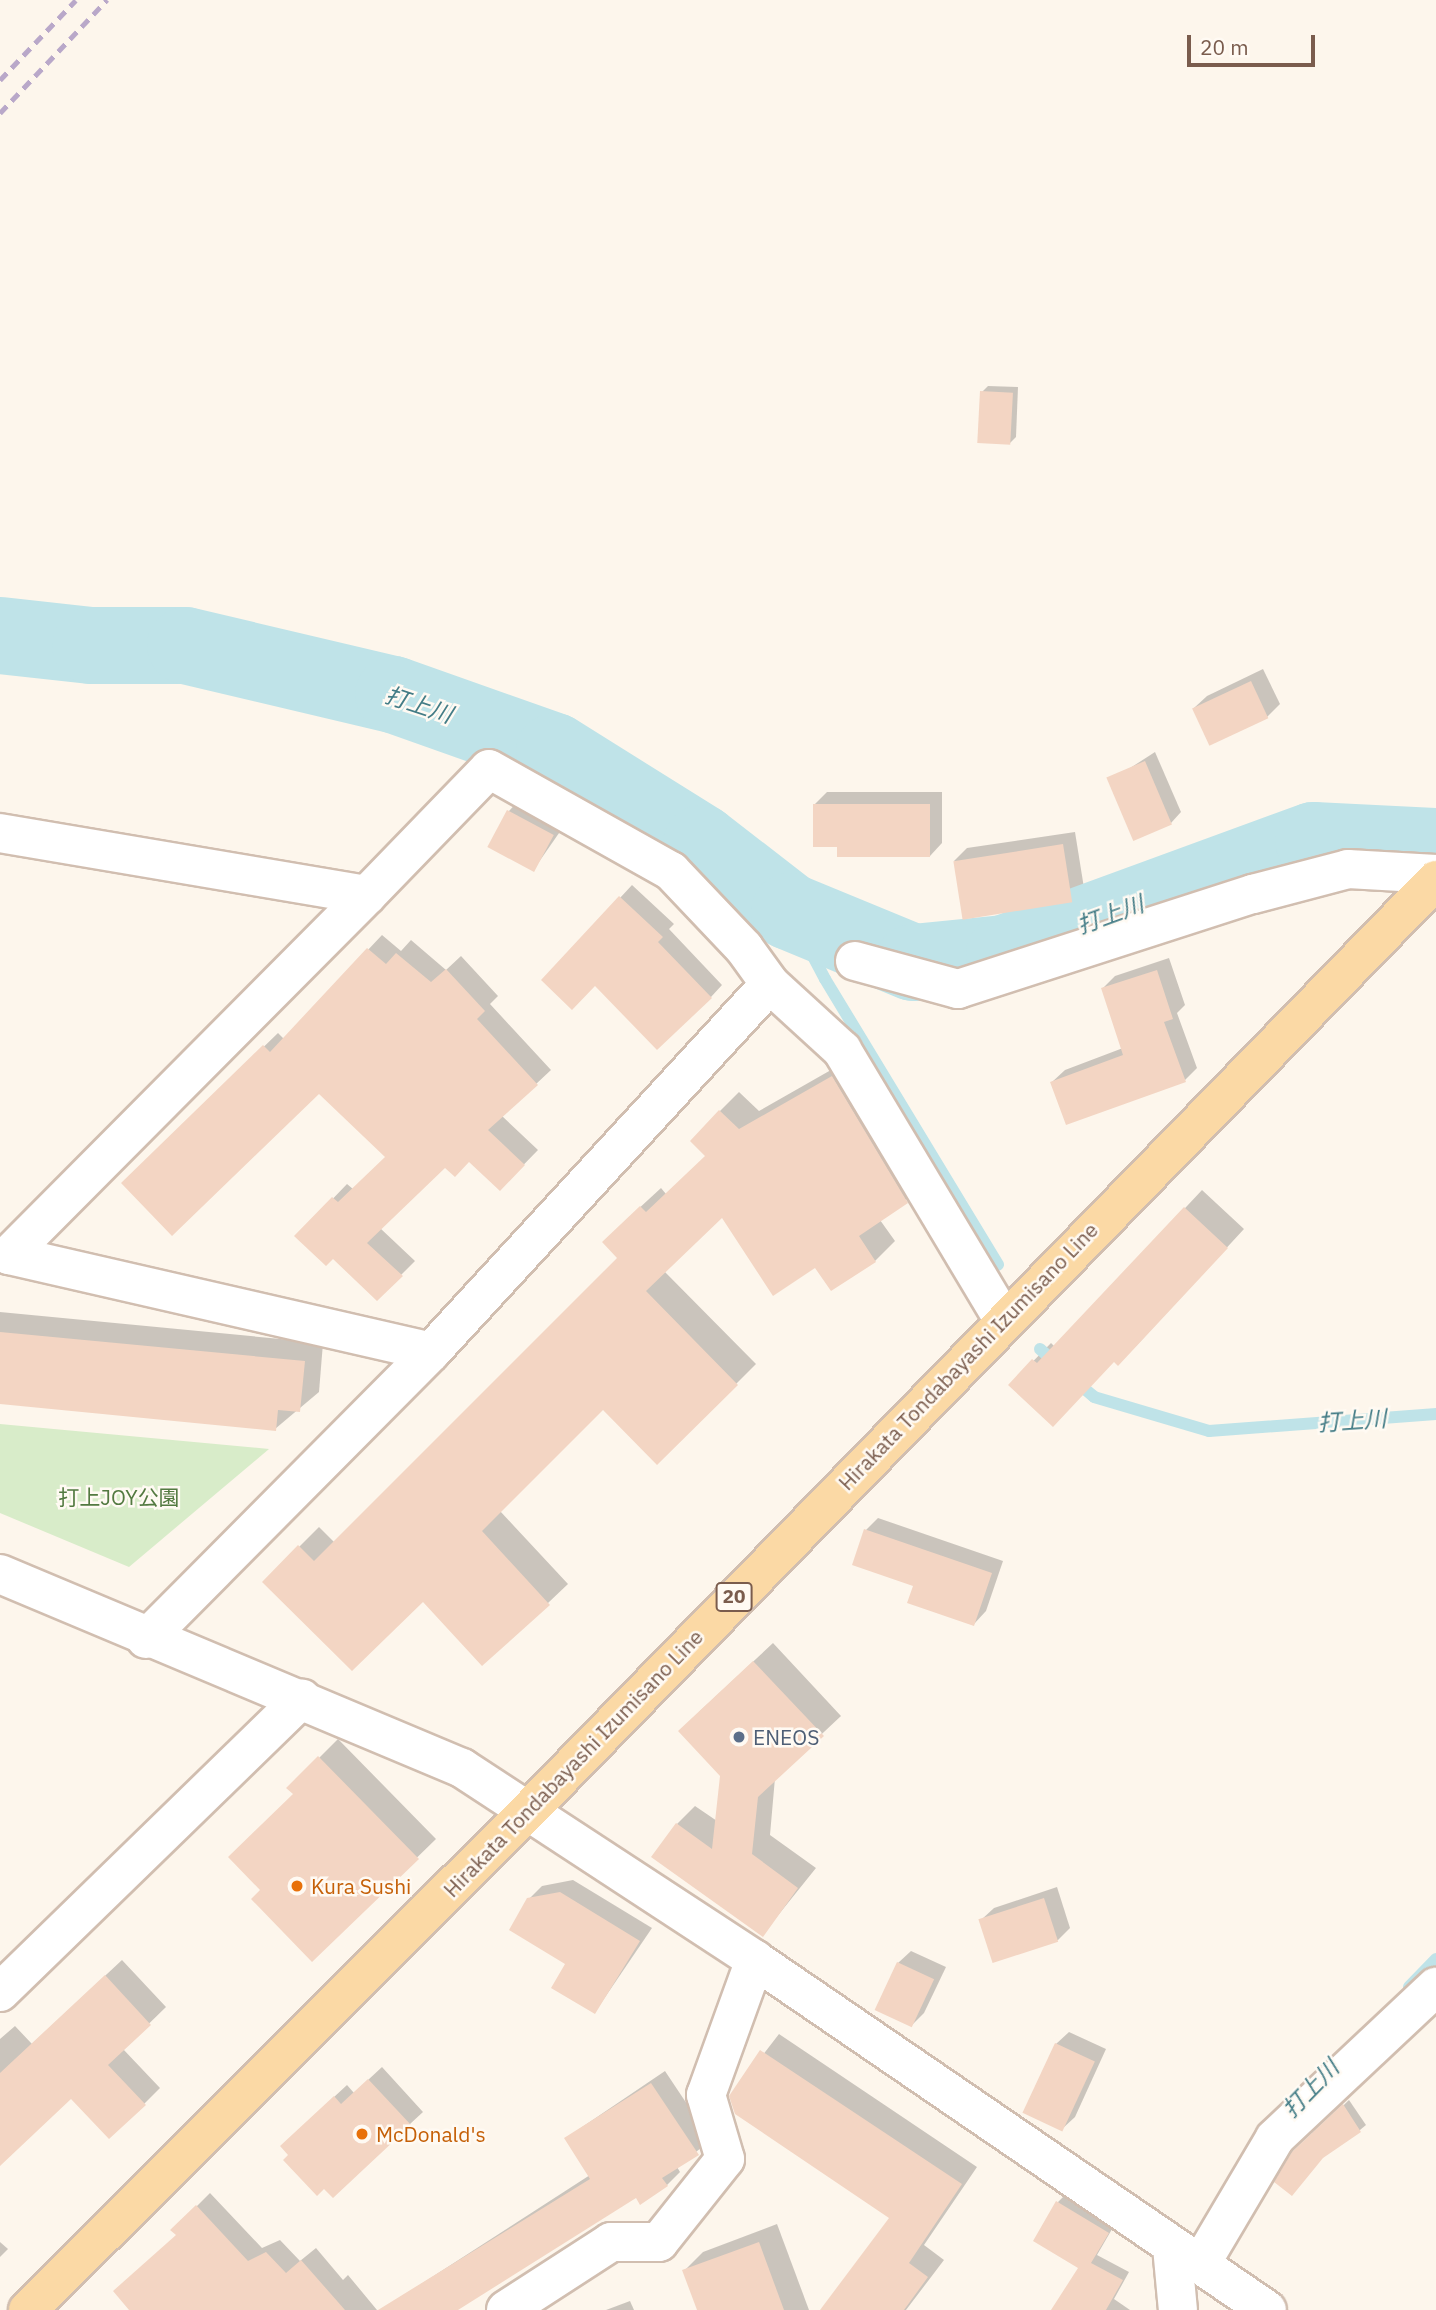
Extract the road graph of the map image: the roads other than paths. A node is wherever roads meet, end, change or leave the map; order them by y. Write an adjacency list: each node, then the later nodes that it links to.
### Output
1 (0, 833): 4 (street)
2 (1436, 874): 5 (street)
3 (1436, 880): 8 (main road, Hirakata Tondabayashi Izumisano Line / 20)
4 (367, 895): 6 (street); 7 (street)
5 (855, 961)
6 (770, 985): 8 (street); 9 (street)
7 (4, 1252): 9 (street)
8 (1003, 1319): 13 (main road, Hirakata Tondabayashi Izumisano Line / 20)
9 (431, 1352): 11 (street)
10 (0, 1574): 11 (street)
11 (146, 1639): 12 (street)
12 (302, 1698): 13 (street); 16 (street)
13 (528, 1810): 14 (street); 19 (main road, Hirakata Tondabayashi Izumisano Line / 20)
14 (755, 1960): 17 (street); 20 (street)
15 (1436, 1987): 17 (street)
16 (0, 1992)
17 (1186, 2256): 18 (street); 21 (street)
18 (1170, 2307)
19 (28, 2310)
20 (506, 2310)
21 (1267, 2310)

